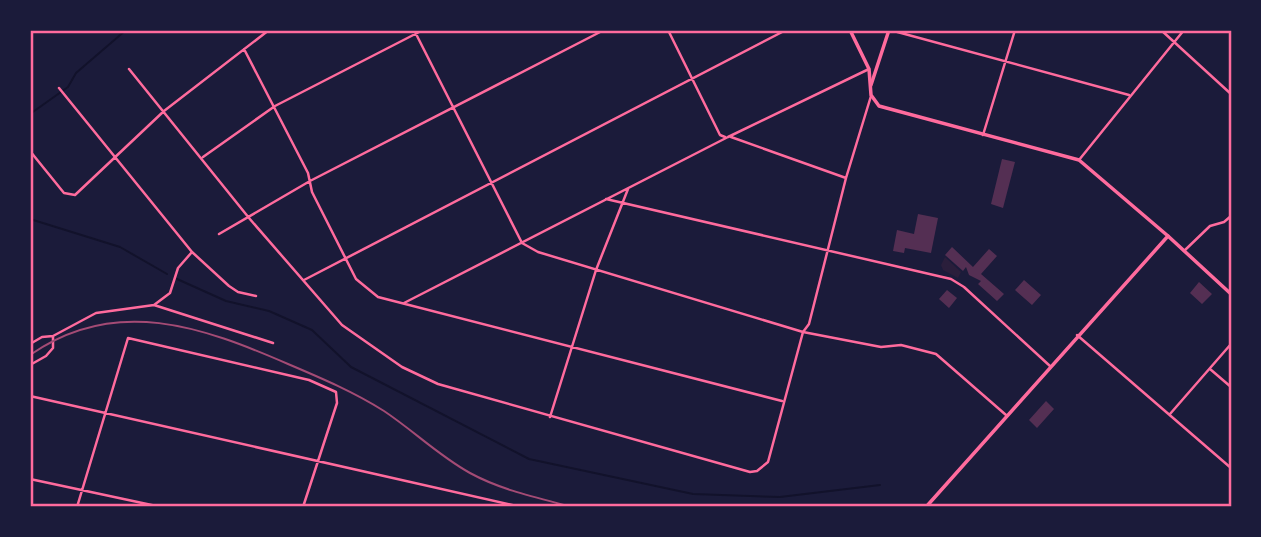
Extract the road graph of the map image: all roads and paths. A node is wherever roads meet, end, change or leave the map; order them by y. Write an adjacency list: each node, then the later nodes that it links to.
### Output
1 (269, 30): 13 (street)
2 (423, 30): 11 (street)
3 (604, 30): 24 (street)
4 (668, 30): 17 (street)
5 (786, 30): 17 (street)
6 (850, 30): 16 (main road)
7 (889, 30): 14 (street); 18 (main road)
8 (1015, 30): 14 (street)
9 (1161, 30): 12 (street)
10 (1184, 30): 12 (street)
11 (415, 32): 23 (street); 24 (street)
12 (1174, 42): 20 (street); 21 (street)
13 (244, 49): 23 (street); 25 (street)
14 (1005, 62): 21 (street); 26 (street)
15 (129, 69): 25 (street)
16 (869, 69): 18 (main road); 27 (street)
17 (692, 78): 27 (street); 34 (street)
18 (871, 85): 22 (main road)
19 (59, 88): 29 (street)
20 (1231, 94)
21 (1129, 95): 31 (street)
22 (872, 96): 26 (main road); 32 (street)
23 (275, 106): 30 (street); 33 (street)
24 (453, 108): 33 (street); 34 (street)
25 (164, 111): 29 (street); 30 (street)
26 (983, 135): 31 (main road)
27 (727, 137): 32 (street); 35 (street)
28 (30, 151): 29 (street)
29 (116, 156): 45 (street)
30 (203, 157): 39 (street)
31 (1079, 160): 41 (main road)
32 (846, 178): 43 (street)
33 (310, 181): 39 (street); 46 (street)
34 (490, 182): 42 (street); 46 (street)
35 (628, 188): 36 (street); 37 (street)
36 (606, 199): 37 (street); 42 (street)
37 (621, 200): 43 (street); 47 (street)
38 (1231, 216): 44 (street)
39 (249, 218): 40 (street); 48 (street)
40 (219, 234)
41 (1168, 236): 44 (main road); 54 (main road)
42 (522, 243): 47 (street); 51 (street)
43 (827, 251): 53 (street); 61 (street)
44 (1184, 251): 49 (main road)
45 (192, 252): 50 (street); 52 (street)
46 (345, 258): 48 (street); 51 (street)
47 (596, 270): 53 (street); 59 (street)
48 (304, 280): 69 (street)
49 (1231, 294)
50 (256, 296)
51 (404, 303): 59 (street)
52 (154, 305): 55 (street); 56 (street)
53 (803, 332): 65 (street); 68 (street)
54 (1077, 335): 61 (main road); 67 (street)
55 (53, 336): 57 (street); 60 (street)
56 (273, 343)
57 (30, 344)
58 (1231, 344): 62 (street)
59 (572, 346): 65 (street); 69 (street)
60 (30, 365)
61 (1050, 366): 68 (main road)
62 (1210, 369): 63 (street); 67 (street)
63 (1231, 387)
64 (30, 396): 66 (street)
65 (782, 401): 69 (street)
66 (104, 413): 70 (street); 70 (street); 73 (street)
67 (1170, 414): 71 (street)
68 (1007, 416): 78 (main road)
69 (550, 417)
70 (317, 463): 76 (street); 77 (street)
71 (1231, 468)
72 (30, 479): 73 (street)
73 (82, 491): 74 (street); 75 (street)
74 (77, 507)
75 (161, 507)
76 (303, 507)
77 (521, 507)
78 (926, 507)

